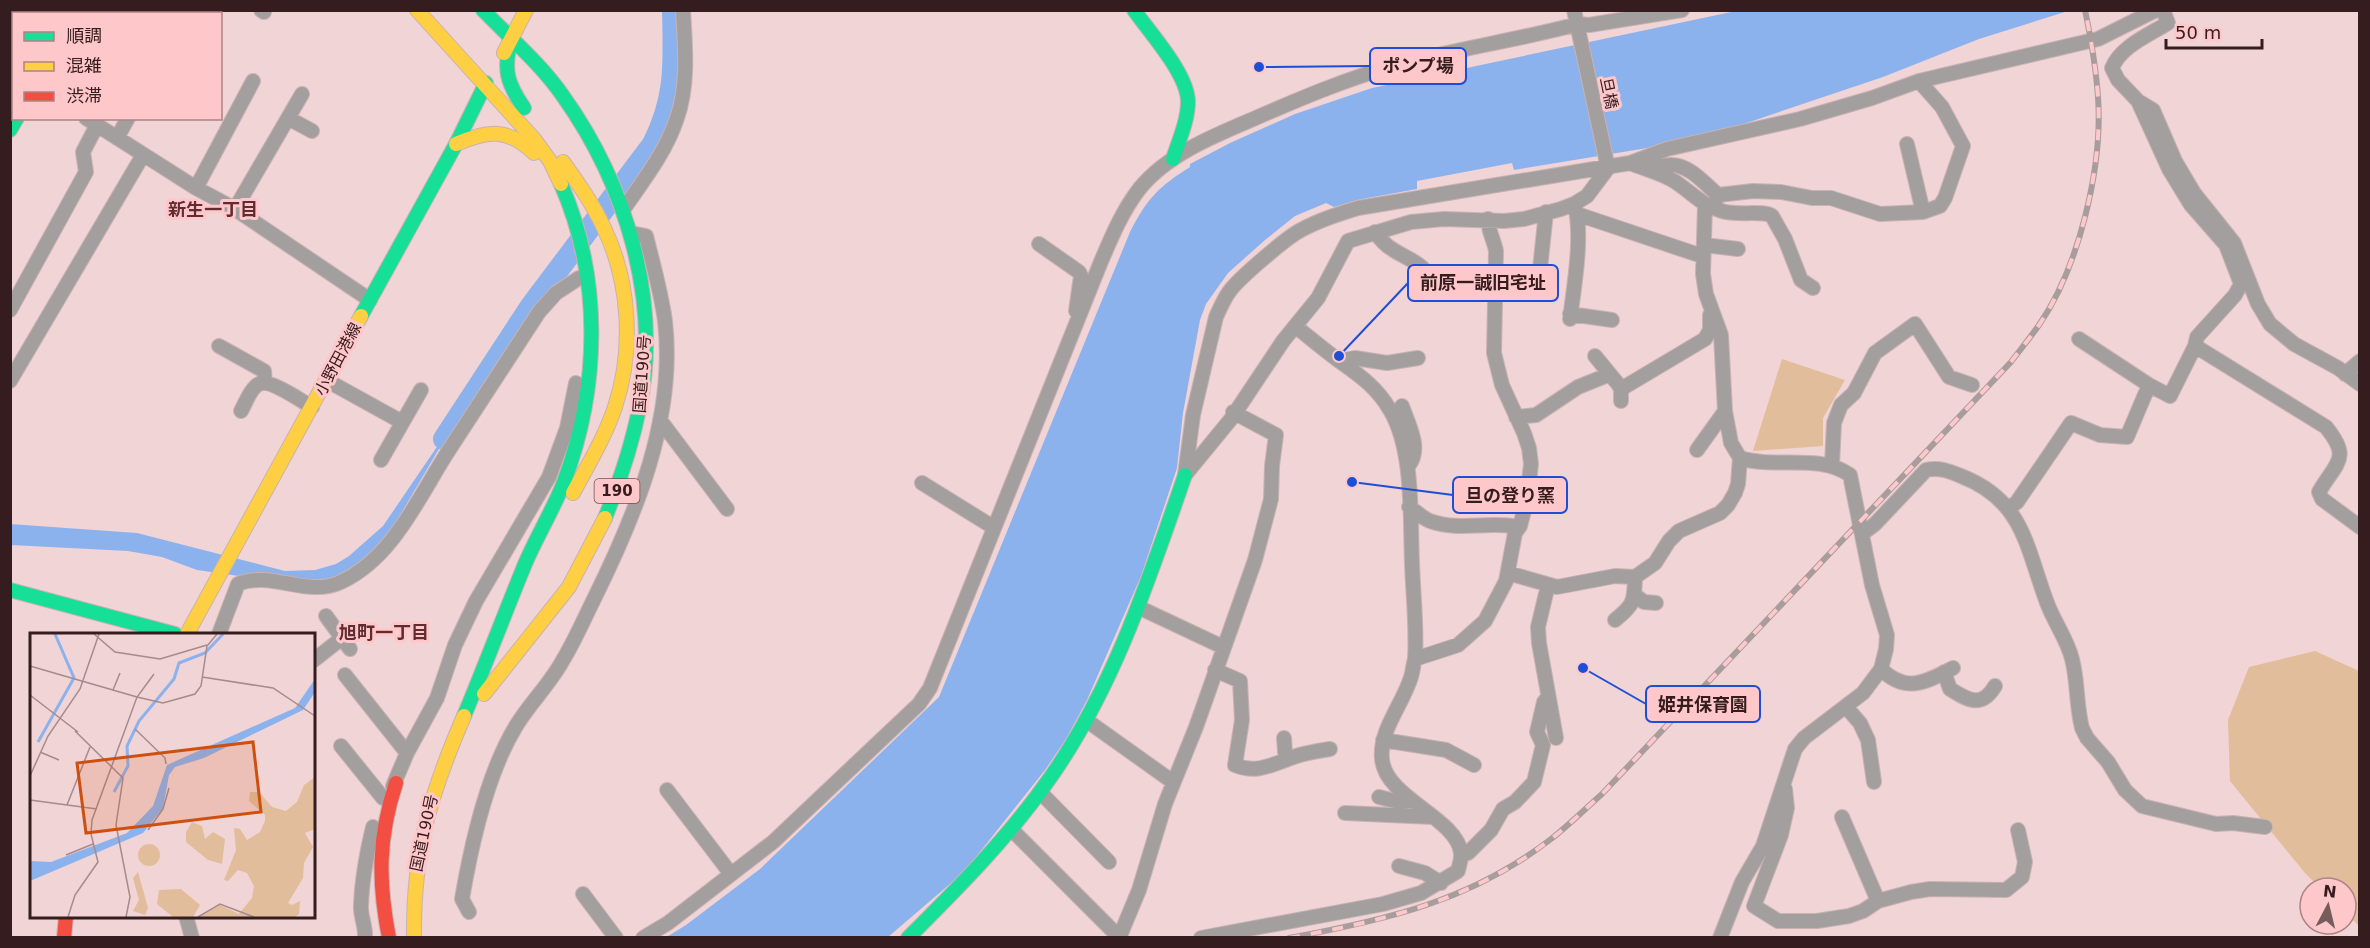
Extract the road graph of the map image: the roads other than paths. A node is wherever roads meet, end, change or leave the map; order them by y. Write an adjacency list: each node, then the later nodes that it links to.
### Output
1 (417, 10): 13 (main road, 国道190号 / 190)
2 (483, 10): 10 (main road, 国道190号 / 190)
3 (526, 10): 10 (main road)
4 (684, 10): 29 (street)
5 (1134, 10): 24 (main road)
6 (1682, 10): 9 (street)
7 (2156, 10): 12 (street)
8 (2163, 10): 15 (street)
9 (1577, 22): 24 (street); 25 (street, 旦橋)
10 (511, 40): 13 (main road, 小野田港線); 29 (main road, 国道190号 / 190); 103 (main road)
11 (253, 81): 27 (street)
12 (1919, 81): 26 (street); 33 (street)
13 (486, 83): 21 (main road, 小野田港線); 35 (main road, 国道190号 / 190)
14 (302, 94): 16 (street)
15 (2138, 101): 54 (street); 59 (street)
16 (288, 118): 19 (street); 30 (street)
17 (127, 120): 20 (street)
18 (92, 122): 20 (street); 47 (street)
19 (312, 131)
20 (117, 138): 23 (street)
21 (456, 144): 35 (main road); 45 (main road, 小野田港線)
22 (1907, 144): 33 (street)
23 (143, 155): 27 (street); 62 (street)
24 (1173, 159): 48 (street)
25 (1607, 164): 26 (street); 31 (street); 81 (street)
26 (1630, 164): 28 (street)
27 (195, 188): 30 (street)
28 (1712, 203): 33 (street); 40 (street); 43 (street)
29 (622, 208): 37 (main road, 国道190号 / 190)
30 (235, 209): 45 (street)
31 (1575, 209): 32 (street); 40 (street); 49 (street)
32 (1546, 212): 34 (street); 41 (street)
33 (1923, 212)
34 (1488, 219): 36 (street); 73 (street)
35 (576, 225): 42 (main road, 国道190号 / 190)
36 (1375, 232): 44 (street); 50 (street)
37 (631, 233): 74 (street); 113 (main road, 国道190号 / 190)
38 (1038, 244): 48 (street)
39 (1738, 249): 40 (street)
40 (1703, 251): 46 (street)
41 (1540, 269)
42 (584, 275): 101 (street); 103 (main road, 国道190号 / 190); 119 (street)
43 (1813, 288)
44 (1431, 292)
45 (370, 300): 61 (main road, 小野田港線)
46 (1709, 300): 52 (street); 60 (street); 71 (street)
47 (10, 310)
48 (1077, 319): 86 (street)
49 (1612, 320)
50 (1295, 326): 57 (street); 72 (street)
51 (2079, 339): 66 (street)
52 (1679, 344)
53 (219, 346): 63 (street)
54 (2195, 346): 66 (street); 87 (street)
55 (1594, 356): 60 (street)
56 (1418, 358): 57 (street)
57 (1339, 361): 80 (street)
58 (2360, 361): 59 (street)
59 (2345, 374): 64 (street)
60 (1608, 375): 73 (street)
61 (326, 380): 69 (main road, 小野田港線); 75 (street)
62 (10, 381)
63 (265, 382): 69 (street); 70 (street)
64 (2360, 384)
65 (1972, 385): 79 (street)
66 (2149, 385): 85 (street)
67 (421, 390): 75 (street)
68 (1402, 406): 80 (street)
69 (312, 407): 100 (main road, 小野田港線)
70 (241, 411)
71 (1725, 411): 76 (street); 77 (street)
72 (1233, 412): 81 (street); 102 (street)
73 (1516, 417): 88 (street)
74 (660, 420): 84 (street); 144 (street)
75 (402, 423): 78 (street)
76 (1697, 450)
77 (1740, 458): 79 (street); 91 (street)
78 (381, 460)
79 (1832, 465): 89 (street)
80 (1407, 466): 83 (street)
81 (1185, 475): 96 (main road)
82 (922, 483): 86 (street)
83 (1409, 507): 88 (street); 104 (street)
84 (728, 509)
85 (2008, 509): 89 (street); 134 (street)
86 (993, 527): 140 (street)
87 (2360, 527)
88 (1515, 533): 90 (street)
89 (1863, 533): 106 (street)
90 (1508, 573): 92 (street); 104 (street)
91 (1635, 577): 92 (street); 94 (street)
92 (1548, 585): 110 (street)
93 (10, 590): 99 (main road)
94 (1636, 596): 95 (street); 98 (street)
95 (1656, 603)
96 (1138, 607): 102 (street); 112 (main road)
97 (326, 616): 105 (street)
98 (1615, 620)
99 (171, 633)
100 (189, 633)
101 (219, 633)
102 (1223, 647): 107 (street)
103 (489, 659): 113 (main road, 国道190号 / 190)
104 (1414, 659): 116 (street)
105 (315, 660)
106 (1881, 669): 109 (street); 111 (street)
107 (1215, 670): 120 (street); 122 (street)
108 (345, 675): 119 (street)
109 (1995, 686)
110 (1548, 697): 115 (street); 137 (street)
111 (1846, 707): 123 (street); 124 (street)
112 (1086, 720): 122 (street); 127 (main road)
113 (457, 734): 152 (main road, 国道190号 / 190)
114 (1284, 738): 120 (street)
115 (1556, 738)
116 (1383, 740): 121 (street); 130 (street)
117 (341, 746): 129 (street)
118 (1330, 749): 120 (street)
119 (406, 753): 125 (street)
120 (1287, 759)
121 (1474, 765)
122 (1173, 782): 147 (street)
123 (1784, 782): 143 (street); 157 (street)
124 (1874, 782)
125 (396, 783): 129 (street); 151 (main road)
126 (667, 790): 140 (street)
127 (1040, 792): 135 (main road); 138 (street)
128 (1379, 797): 130 (street)
129 (383, 798): 150 (street)
130 (1412, 801): 132 (street)
131 (1345, 813): 132 (street)
132 (1432, 817): 137 (street)
133 (1842, 817): 143 (street)
134 (2265, 827)
135 (1011, 829): 147 (street); 155 (main road)
136 (2018, 830): 143 (street)
137 (1461, 854): 141 (street)
138 (1109, 862)
139 (1399, 866): 141 (street)
140 (731, 874): 154 (street)
141 (1441, 883): 156 (street)
142 (583, 894): 153 (street)
143 (1878, 901)
144 (469, 912)
145 (66, 918): 148 (main road)
146 (187, 918): 149 (street)
147 (1119, 937)
148 (64, 938)
149 (192, 938)
150 (365, 938)
151 (388, 938)
152 (414, 938)
153 (616, 938)
154 (643, 938)
155 (908, 938)
156 (1201, 938)
157 (1720, 938)

